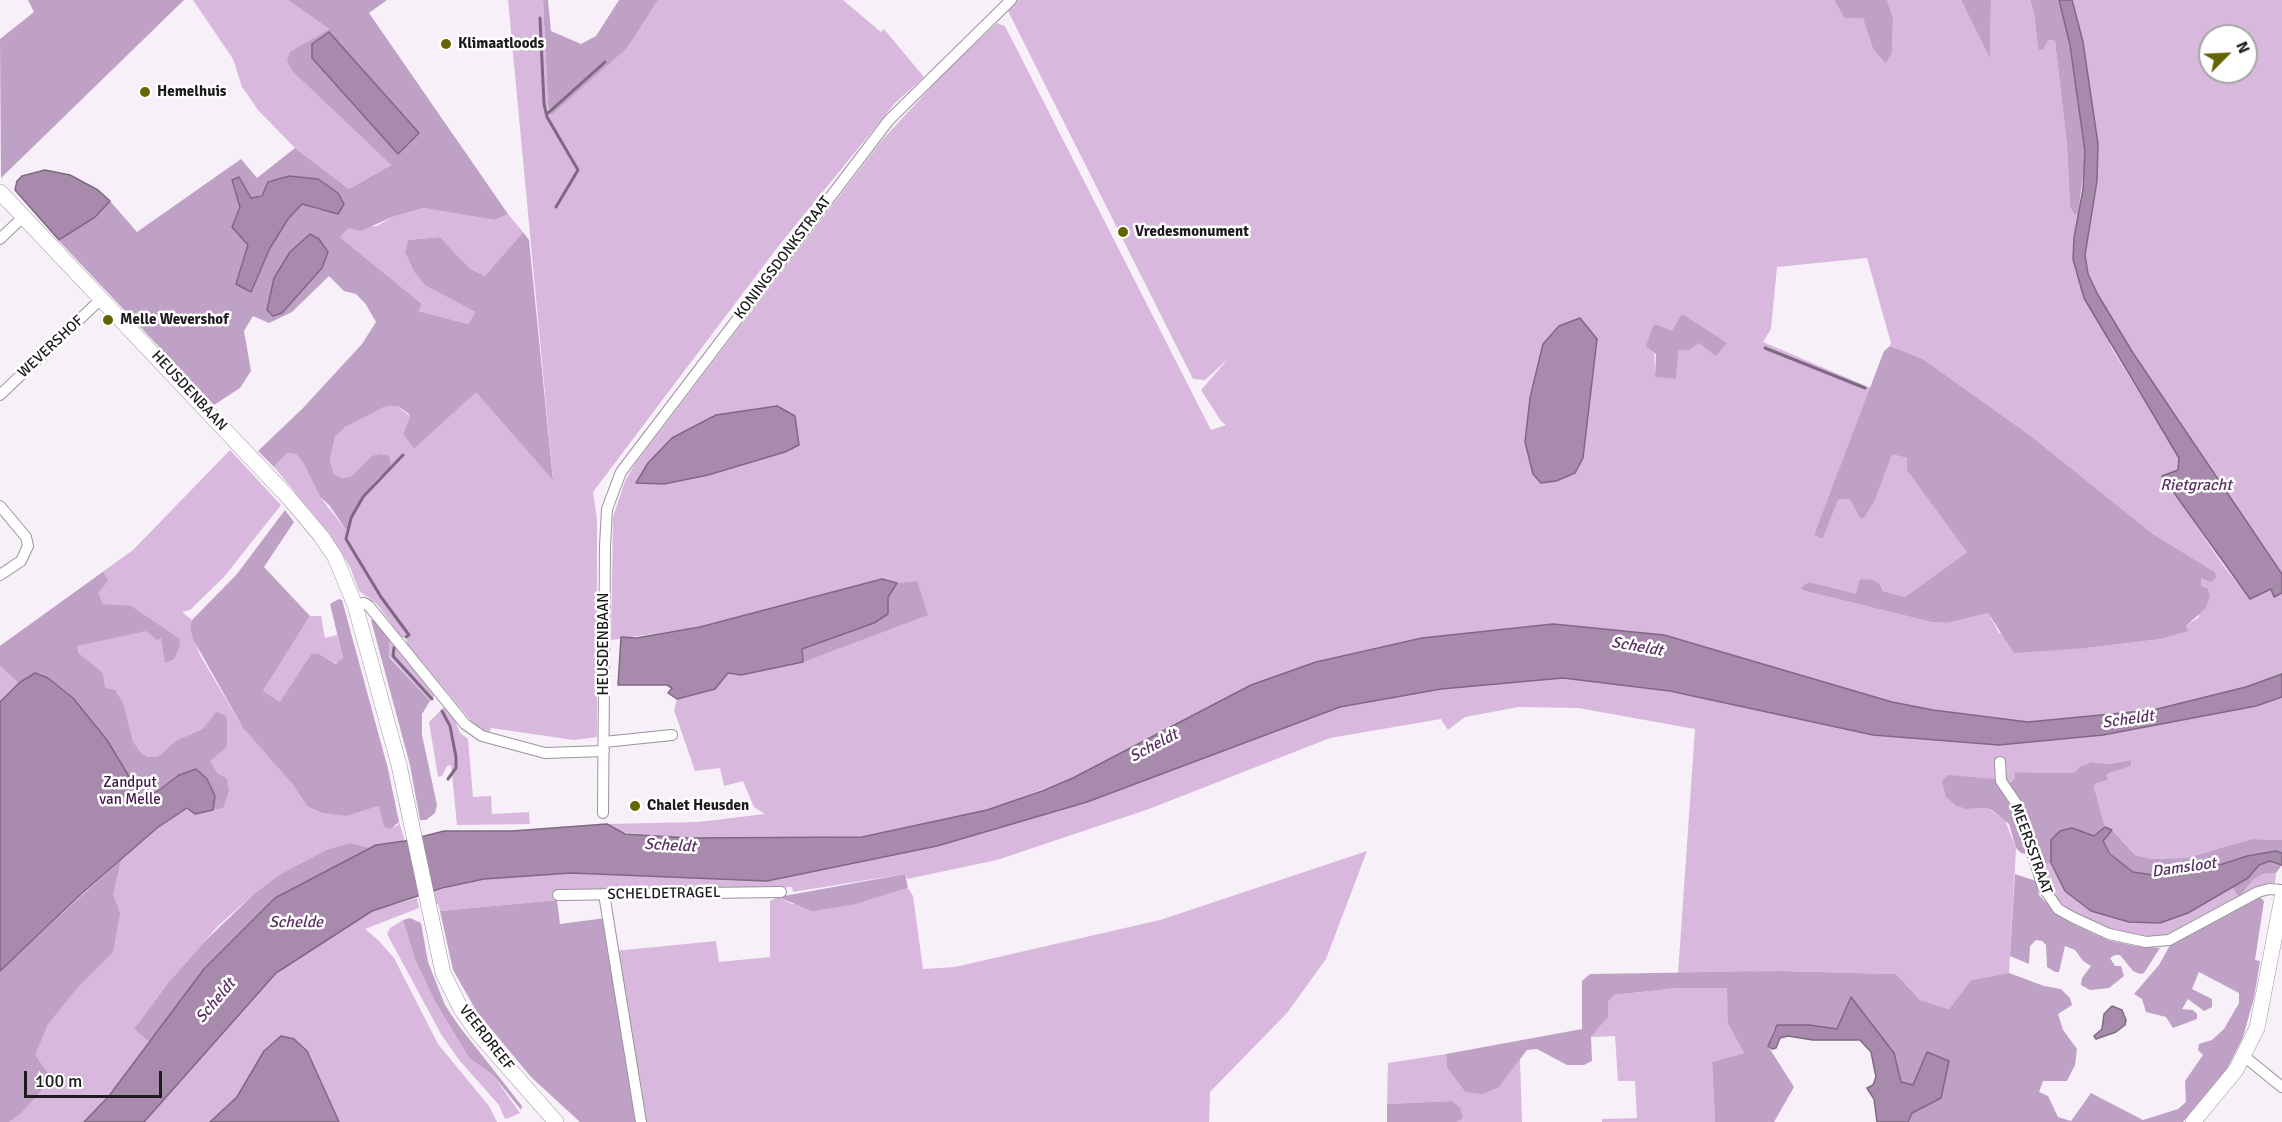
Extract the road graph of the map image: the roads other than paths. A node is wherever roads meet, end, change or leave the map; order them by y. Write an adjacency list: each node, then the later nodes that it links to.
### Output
1 (1011, 0): 8 (street, KONINGSDONKSTRAAT)
2 (0, 192): 3 (main road, HEUSDENBAAN)
3 (23, 217): 4 (street); 5 (main road, HEUSDENBAAN)
4 (0, 239)
5 (101, 299): 6 (street, WEVERSHOF); 10 (main road, HEUSDENBAAN)
6 (0, 395)
7 (0, 506): 9 (street)
8 (605, 546): 12 (street, HEUSDENBAAN)
9 (0, 575)
10 (355, 605): 12 (street); 15 (main road, HEUSDENBAAN)
11 (672, 735): 12 (street)
12 (604, 747): 14 (street, HEUSDENBAAN)
13 (2000, 762): 16 (street, MEERSSTRAAT)
14 (603, 813)
15 (421, 871): 23 (main road, VEERDREEF)
16 (2282, 890)
17 (776, 892): 18 (street, SCHELDETRAGEL)
18 (604, 894): 19 (street, SCHELDETRAGEL); 24 (street)
19 (558, 895)
20 (2282, 898): 21 (main road)
21 (2245, 1057): 22 (street); 25 (main road)
22 (2282, 1087)
23 (556, 1122)
24 (641, 1122)
25 (2193, 1122)

